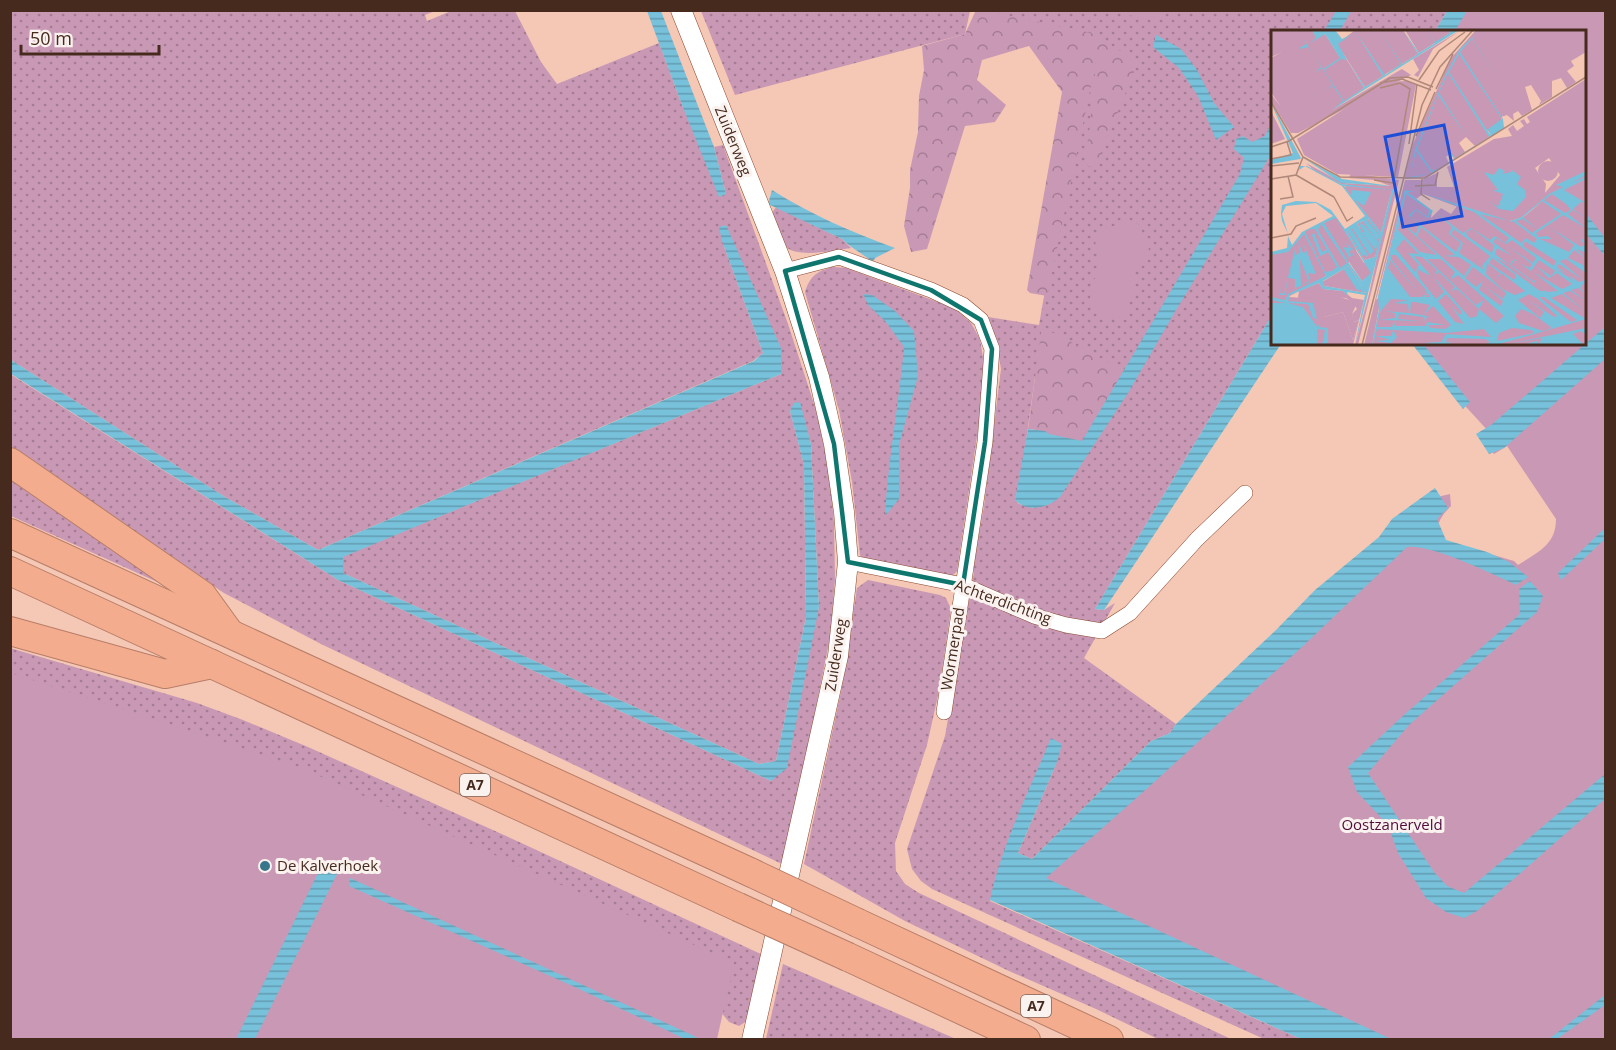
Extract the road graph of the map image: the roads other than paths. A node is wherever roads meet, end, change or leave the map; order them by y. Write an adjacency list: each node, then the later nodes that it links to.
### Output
1 (681, 10): 2 (street, Zuiderweg)
2 (785, 271): 6 (street, Zuiderweg); 8 (street)
3 (10, 462): 10 (highway, A7)
4 (1245, 493): 8 (street, Achterdichting)
5 (10, 533): 10 (highway, A7)
6 (848, 562): 8 (street, Achterdichting); 13 (street, Zuiderweg)
7 (10, 571): 11 (highway, A7)
8 (963, 585): 12 (street, Wormerpad)
9 (10, 631): 11 (highway)
10 (230, 633): 15 (highway, A7, bridge)
11 (212, 664): 14 (highway, A7, bridge)
12 (944, 712)
13 (752, 1040)
14 (1026, 1040)
15 (1108, 1040)

